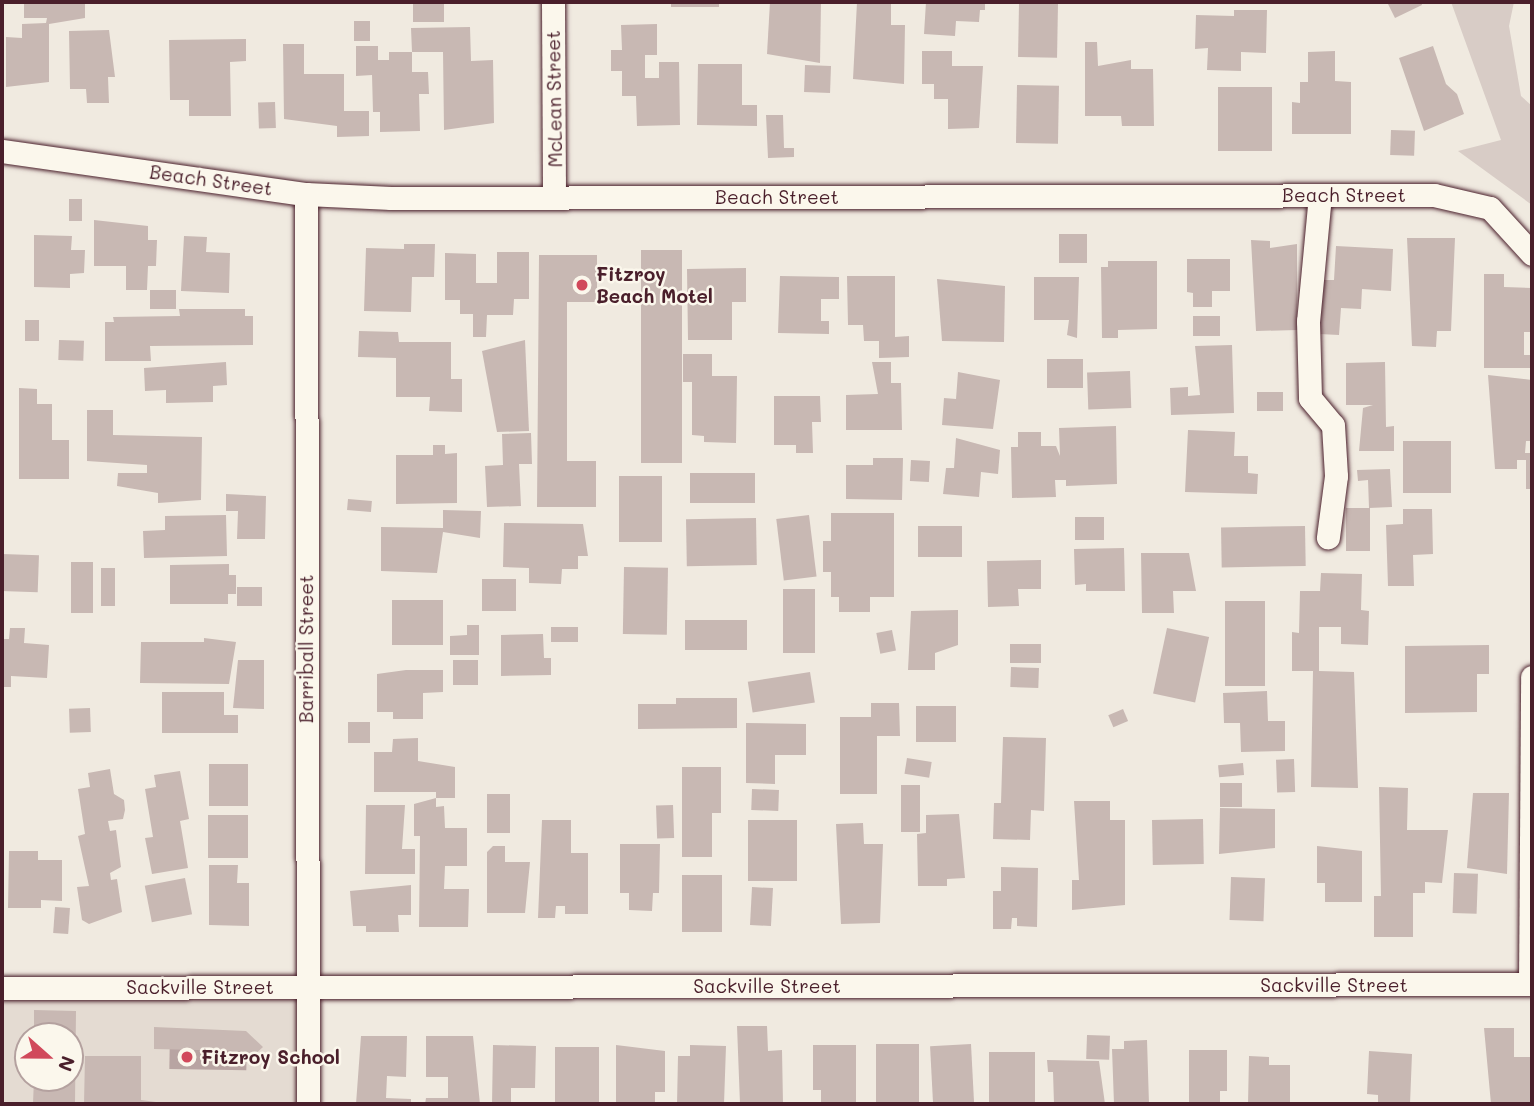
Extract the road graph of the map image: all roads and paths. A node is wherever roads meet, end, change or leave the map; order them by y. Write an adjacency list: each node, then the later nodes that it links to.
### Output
1 (553, 2): 5 (street, McLean Street)
2 (2, 151): 3 (street, Beach Street)
3 (306, 194): 5 (street, Beach Street); 11 (street, Barriball Street)
4 (1320, 195): 5 (street, Beach Street); 6 (street, Beach Street); 7 (street)
5 (554, 197)
6 (1532, 254)
7 (1328, 537)
8 (1532, 677): 9 (street)
9 (1531, 984): 11 (street, Sackville Street)
10 (2, 988): 11 (street, Sackville Street)
11 (307, 988): 12 (street, Barriball Street)
12 (308, 1104)

